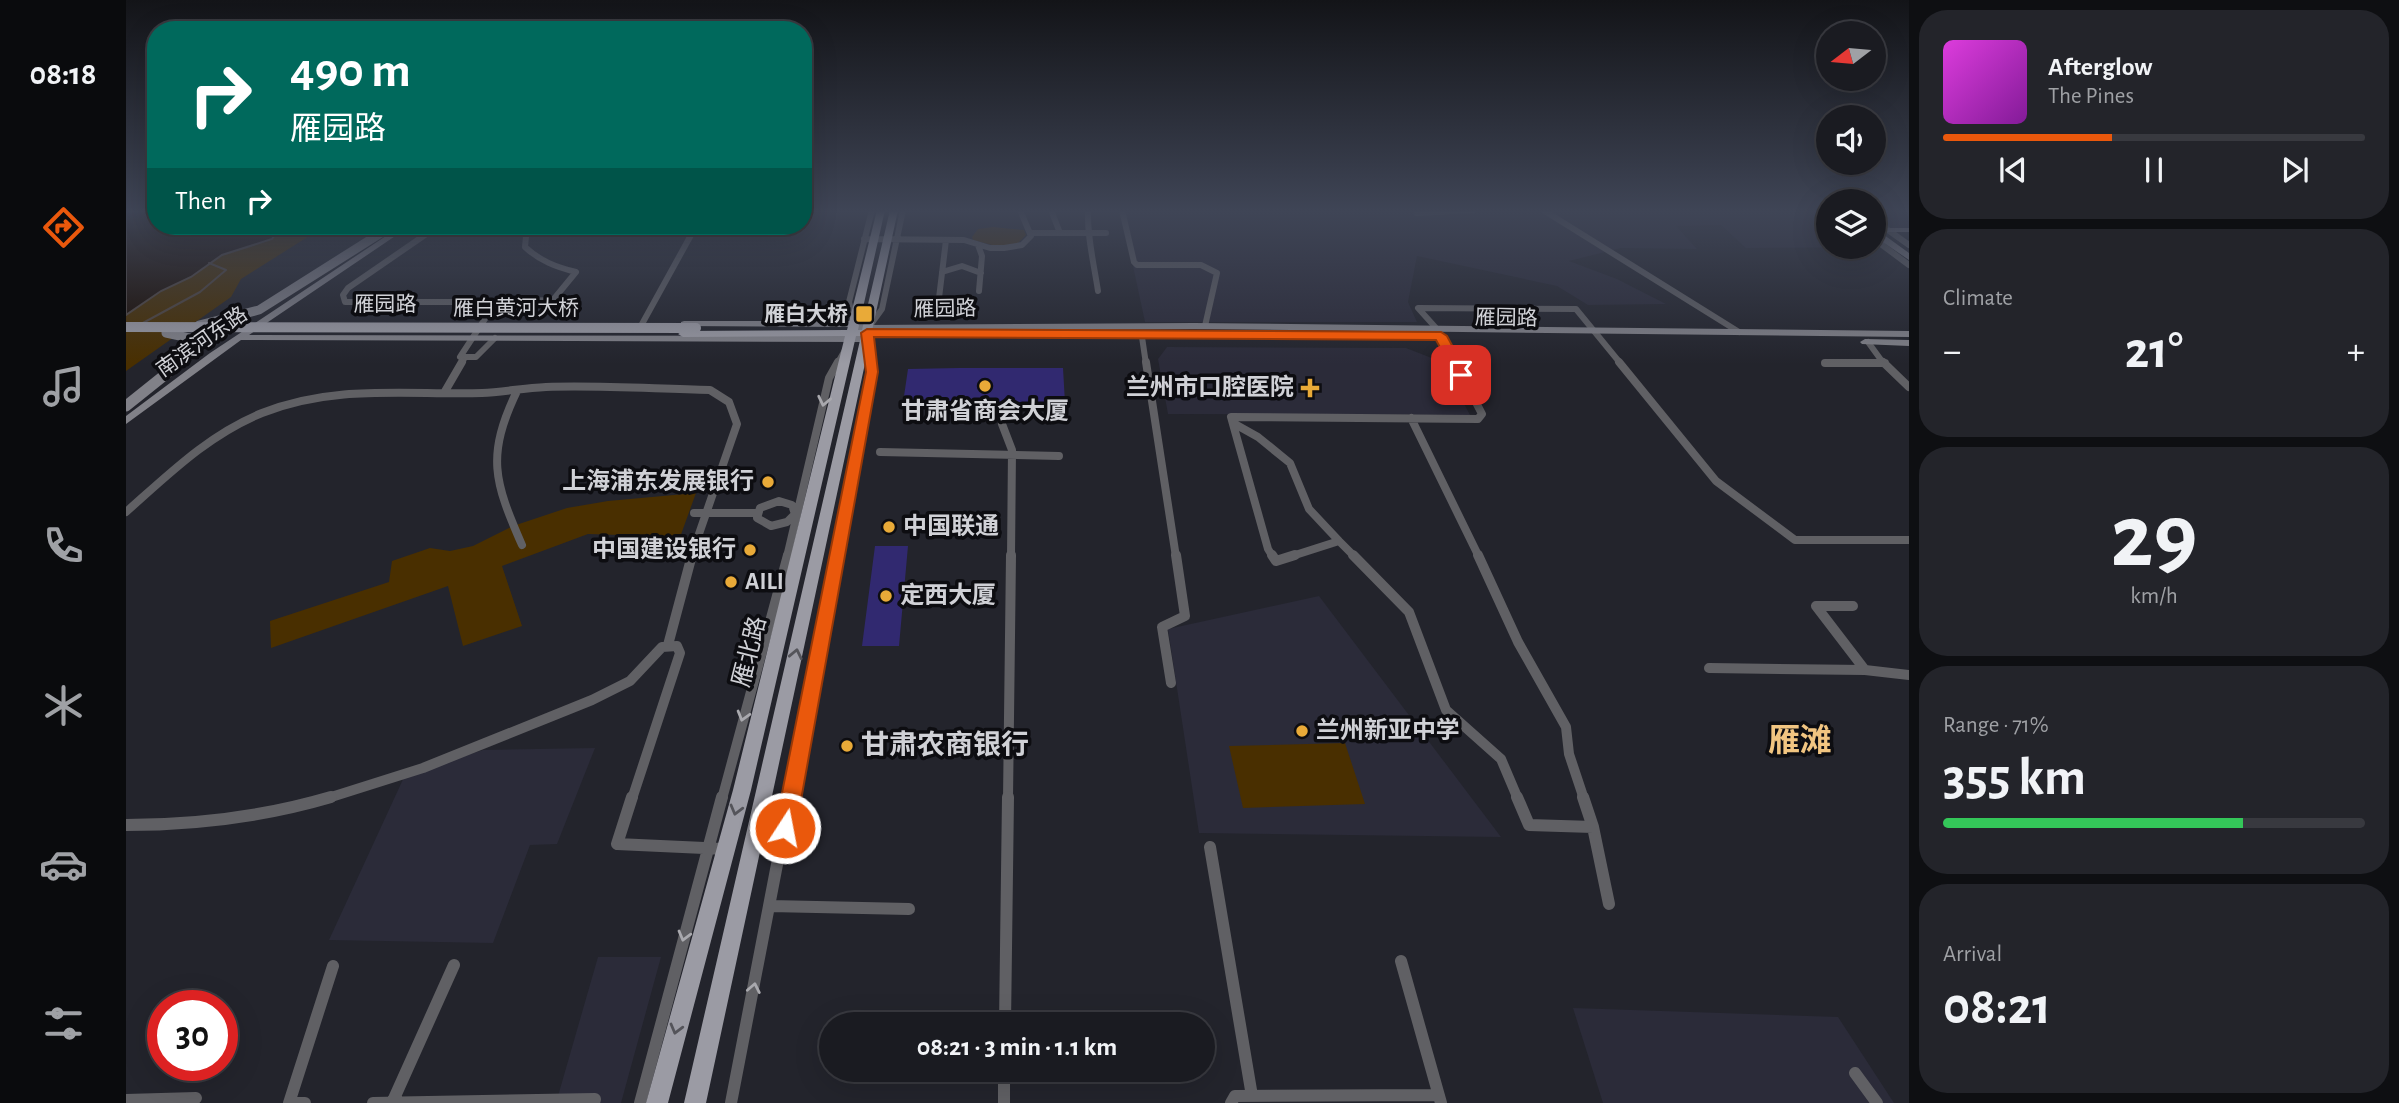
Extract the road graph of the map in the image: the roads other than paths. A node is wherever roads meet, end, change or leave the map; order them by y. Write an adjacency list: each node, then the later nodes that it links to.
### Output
1 (330, 261): 20 (main road, 南滨河东路)
2 (336, 261): 26 (main road, bridge)
3 (353, 261): 21 (main road, 南滨河东路)
4 (387, 261): 19 (street)
5 (542, 261): 19 (street)
6 (676, 261): 23 (street)
7 (867, 261): 28 (main road, 雁北路)
8 (884, 261): 28 (main road, 雁北路)
9 (943, 261): 14 (street)
10 (982, 261): 15 (street)
11 (1094, 261): 17 (street)
12 (1134, 261): 24 (street)
13 (1626, 261): 30 (street)
14 (942, 272): 15 (street); 18 (street)
15 (981, 274): 16 (street)
16 (979, 291)
17 (1098, 291)
18 (939, 298)
19 (496, 302): 22 (street)
20 (236, 322): 21 (main road, 雁园路); 48 (main road, 南滨河东路)
21 (262, 323): 22 (main road, 雁园路); 37 (main road, 南滨河东路)
22 (482, 324): 23 (main road, 雁园路); 38 (street)
23 (642, 324): 28 (main road, 雁园路)
24 (1205, 326): 28 (main road, 雁园路); 29 (main road, 雁园路)
25 (126, 327): 26 (main road, 雁白黄河大桥, bridge)
26 (178, 327): 27 (main road, 雁白黄河大桥, bridge)
27 (696, 328): 28 (main road, 雁园路)
28 (860, 331): 33 (main road, 雁园路); 36 (main road, 雁园路); 39 (main road, 雁园路); 60 (main road, 雁北路, one-way to 60); 61 (main road, 雁北路); 77 (street)
29 (1438, 332): 35 (main road, 雁园路); 35 (street); 36 (main road, 雁园路); 49 (street)
30 (1740, 332): 34 (main road, 雁园路); 35 (main road, 雁园路)
31 (126, 333): 32 (main road, 雁白黄河大桥)
32 (166, 333): 33 (main road, 雁白黄河大桥, bridge); 48 (main road, bridge)
33 (683, 334)
34 (1909, 334)
35 (1598, 335): 40 (main road, 雁园路); 62 (street)
36 (1142, 337): 70 (street)
37 (243, 338): 38 (main road, 雁园路); 50 (main road, 南滨河东路)
38 (472, 338): 39 (main road, 雁园路); 42 (street)
39 (495, 338): 42 (street)
40 (1868, 342): 41 (main road, 雁园路); 44 (street)
41 (1909, 343)
42 (464, 359): 47 (street)
43 (1825, 363): 44 (street)
44 (1885, 363): 45 (street)
45 (1909, 387)
46 (517, 391): 47 (street); 59 (street); 64 (street)
47 (444, 393): 56 (street)
48 (126, 404)
49 (1411, 418): 51 (street); 72 (street)
50 (126, 421)
51 (1233, 423): 63 (street); 63 (street)
52 (1002, 425): 54 (street)
53 (880, 452): 54 (street)
54 (1012, 455): 55 (street); 82 (street)
55 (1059, 456)
56 (126, 512)
57 (694, 513): 59 (street)
58 (757, 513): 59 (street); 60 (street); 60 (street)
59 (707, 514): 66 (street)
60 (801, 514): 61 (street); 73 (street, one-way to 73); 75 (main road, 雁北路, one-way to 75)
61 (827, 515): 97 (main road, 雁北路, one-way to 61)
62 (1909, 540)
63 (1339, 541): 72 (street)
64 (522, 545)
65 (1853, 606): 68 (street)
66 (668, 645): 71 (street); 73 (street)
67 (1709, 668): 68 (street)
68 (1865, 670): 69 (street)
69 (1909, 675)
70 (1171, 683)
71 (126, 825)
72 (1593, 827): 76 (street)
73 (707, 848): 75 (street); 95 (street, one-way to 95)
74 (1210, 848): 85 (street)
75 (726, 849): 96 (main road, 雁北路, one-way to 96)
76 (1609, 904)
77 (770, 906): 78 (street); 98 (street, one-way to 77)
78 (909, 909)
79 (1401, 961): 88 (street)
80 (454, 965): 93 (street)
81 (333, 966): 90 (street)
82 (1005, 1012)
83 (1855, 1073): 101 (street)
84 (1004, 1082): 99 (street)
85 (1252, 1096): 87 (street); 100 (street)
86 (196, 1098): 89 (street)
87 (1338, 1099): 88 (street)
88 (1440, 1099)
89 (126, 1100)
90 (289, 1103): 91 (street)
91 (304, 1103)
92 (373, 1103): 93 (street)
93 (392, 1103): 94 (street)
94 (594, 1103)
95 (640, 1103)
96 (657, 1103)
97 (695, 1103)
98 (731, 1103)
99 (1004, 1103)
100 (1231, 1103)
101 (1877, 1103)

